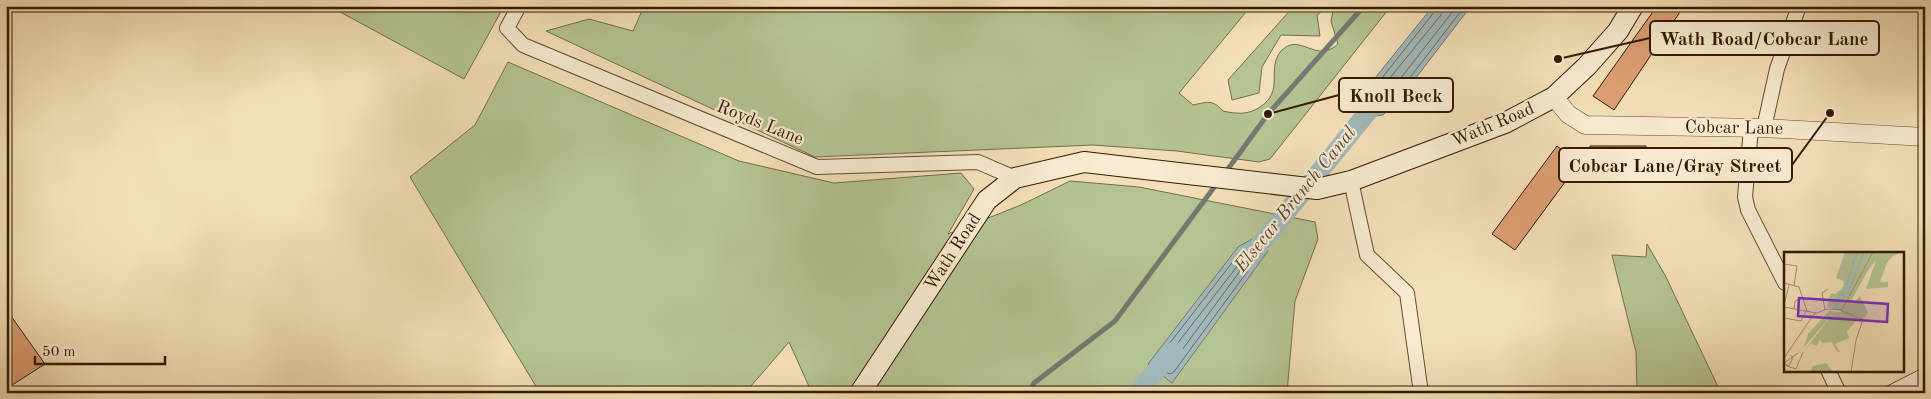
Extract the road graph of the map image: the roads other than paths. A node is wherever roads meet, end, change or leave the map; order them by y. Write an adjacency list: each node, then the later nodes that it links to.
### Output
1 (519, 6): 7 (street, Royds Lane)
2 (1633, 6): 4 (main road, Wath Road)
3 (1799, 6): 5 (street)
4 (1554, 97): 5 (street, Cobcar Lane); 8 (main road, Wath Road)
5 (1758, 128): 6 (street, Cobcar Lane); 9 (street)
6 (1925, 137)
7 (1015, 178): 8 (main road, Wath Road); 12 (main road, Wath Road)
8 (1351, 181): 13 (street)
9 (1784, 282)
10 (1829, 372): 14 (street)
11 (1925, 376): 15 (street)
12 (860, 393)
13 (1421, 393)
14 (1839, 393)
15 (1890, 393)

